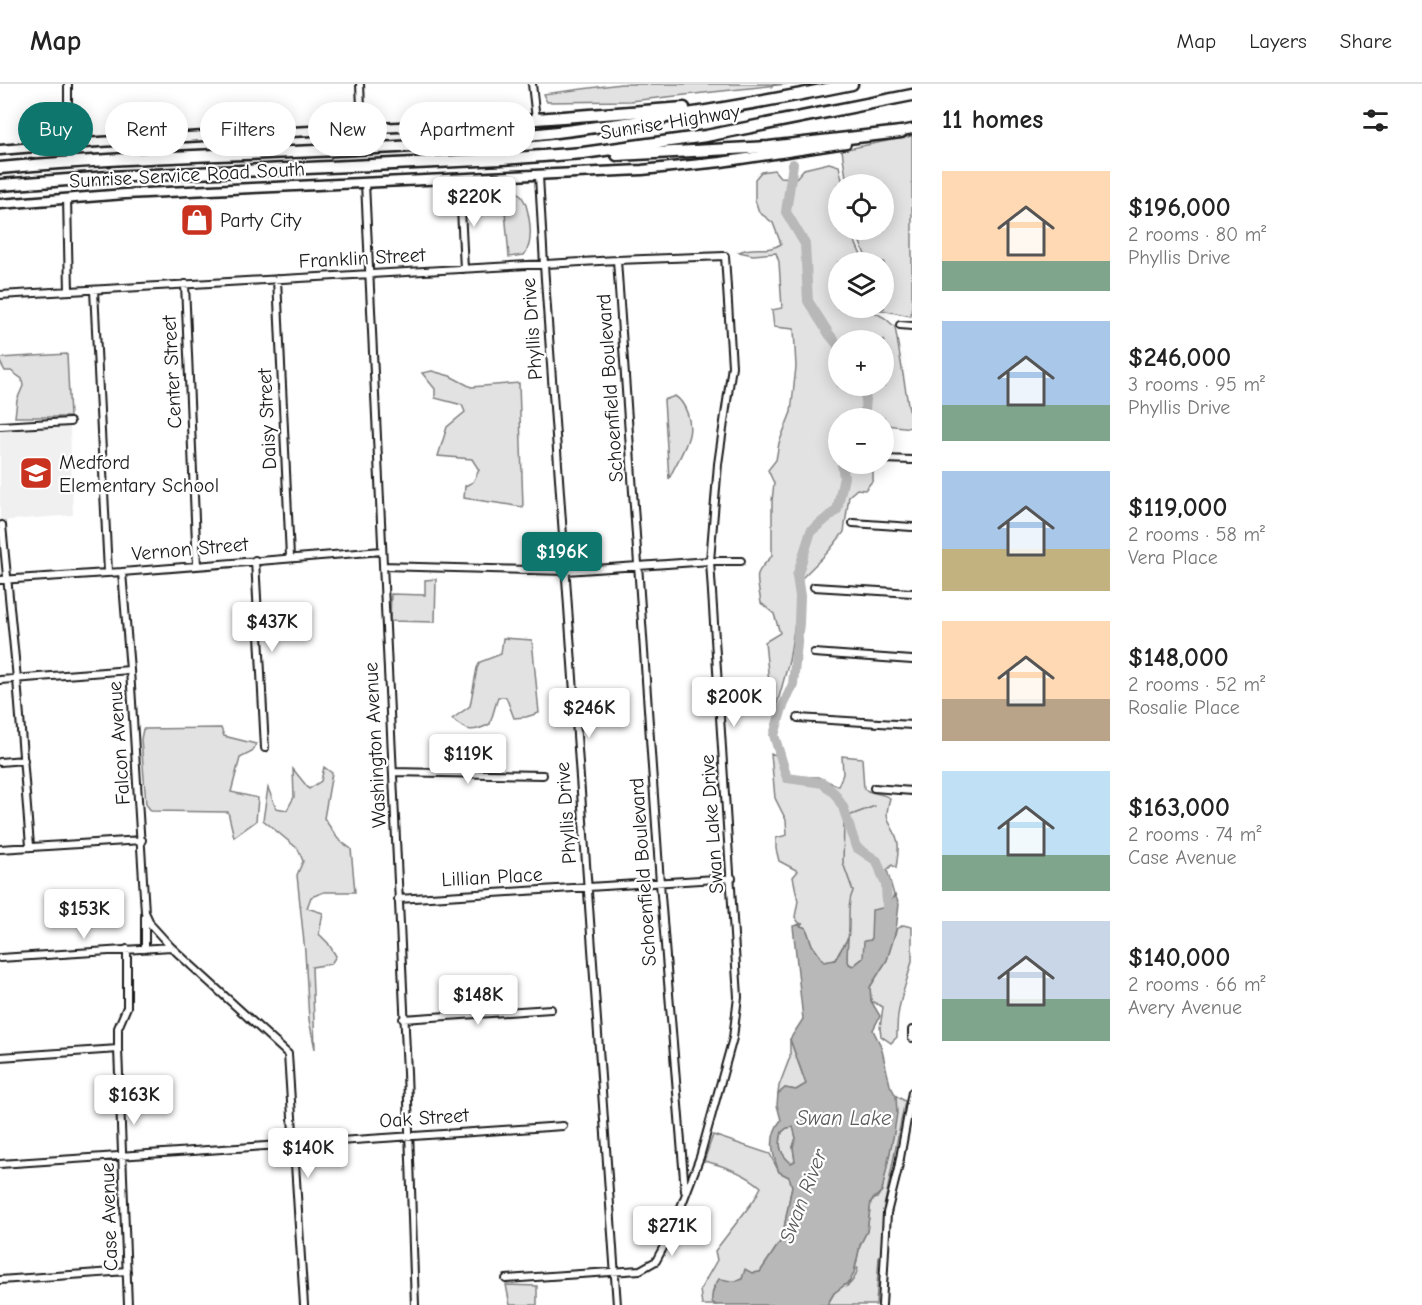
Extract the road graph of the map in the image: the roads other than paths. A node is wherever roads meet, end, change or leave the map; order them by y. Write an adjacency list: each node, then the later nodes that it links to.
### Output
1 (68, 84): 6 (street)
2 (360, 84): 7 (street)
3 (532, 84): 9 (street)
4 (852, 84): 8 (highway, Sunrise Highway)
5 (912, 95): 16 (highway, Sunrise Highway)
6 (68, 102)
7 (361, 102)
8 (741, 105): 9 (highway); 17 (highway, Sunrise Highway)
9 (536, 119): 10 (main road)
10 (387, 128)
11 (906, 130): 16 (highway); 18 (main road, Sunrise Service Road South)
12 (308, 133): 13 (main road)
13 (93, 143)
14 (18, 148): 15 (main road)
15 (0, 150)
16 (543, 157): 20 (highway, Sunrise Highway)
17 (0, 168)
18 (539, 176): 19 (main road, Sunrise Service Road South); 26 (street, Phyllis Drive)
19 (365, 183): 22 (main road, Sunrise Service Road South); 28 (street, Washington Avenue)
20 (0, 185)
21 (460, 188): 27 (street)
22 (67, 198): 23 (main road, Sunrise Service Road South); 32 (street)
23 (0, 204)
24 (725, 256): 25 (street, Franklin Street); 46 (street, Swan Lake Drive)
25 (617, 260): 26 (street, Franklin Street); 50 (street, Schoenfield Boulevard)
26 (544, 265): 27 (street, Franklin Street); 51 (street, Phyllis Drive)
27 (464, 269): 28 (street, Franklin Street)
28 (369, 274): 29 (street, Franklin Street); 43 (street, Washington Avenue)
29 (277, 279): 30 (street, Franklin Street); 44 (street, Daisy Street)
30 (185, 284): 31 (street, Franklin Street); 48 (street, Center Street)
31 (94, 290): 32 (street, Franklin Street); 52 (street)
32 (69, 291): 33 (street, Franklin Street)
33 (0, 295)
34 (900, 325): 35 (street)
35 (912, 326)
36 (70, 422): 37 (street)
37 (0, 426)
38 (894, 459): 39 (street)
39 (912, 460)
40 (853, 523): 42 (street)
41 (2, 525): 54 (street)
42 (912, 527)
43 (382, 551): 44 (street, Vernon Street); 49 (street, Washington Avenue)
44 (290, 557): 45 (street, Vernon Street)
45 (255, 560): 48 (street, Vernon Street); 65 (street)
46 (710, 561): 47 (street); 50 (street); 75 (street, Swan Lake Drive)
47 (741, 561)
48 (197, 566): 53 (street, Vernon Street)
49 (383, 566): 51 (street); 68 (street, Washington Avenue)
50 (639, 566): 51 (street); 76 (street, Schoenfield Boulevard)
51 (566, 571): 77 (street, Phyllis Drive)
52 (108, 572): 53 (street, Vernon Street); 54 (street, Vernon Street)
53 (122, 572): 60 (street, Falcon Avenue)
54 (8, 579): 55 (street, Vernon Street); 61 (street)
55 (0, 580)
56 (814, 587): 57 (street)
57 (912, 593)
58 (814, 652): 59 (street)
59 (912, 660)
60 (130, 670): 61 (street); 72 (street, Falcon Avenue)
61 (17, 679): 62 (street); 66 (street)
62 (0, 680)
63 (798, 718): 64 (street)
64 (912, 725)
65 (265, 748)
66 (24, 760): 67 (street); 73 (street)
67 (0, 762)
68 (393, 772): 69 (street); 78 (street, Washington Avenue)
69 (543, 775)
70 (874, 788): 71 (street)
71 (912, 791)
72 (142, 840): 73 (street); 79 (street, Falcon Avenue)
73 (30, 846): 74 (street)
74 (0, 849)
75 (732, 878): 76 (street, Lillian Place); 96 (street, Swan Lake Drive)
76 (660, 883): 77 (street, Lillian Place); 96 (street, Schoenfield Boulevard)
77 (587, 888): 78 (street, Lillian Place); 98 (street, Phyllis Drive)
78 (398, 899): 85 (street, Washington Avenue)
79 (145, 912): 80 (street); 82 (street, Falcon Avenue)
80 (171, 947): 82 (street); 93 (street)
81 (127, 949): 82 (street); 83 (street); 88 (street, Case Avenue)
82 (145, 949)
83 (0, 958)
84 (551, 1009): 85 (street)
85 (403, 1019): 92 (street, Washington Avenue)
86 (912, 1030): 87 (street)
87 (912, 1038)
88 (118, 1049): 89 (street); 94 (street, Case Avenue)
89 (0, 1058)
90 (912, 1092): 105 (street)
91 (563, 1126): 92 (street, Oak Street)
92 (408, 1136): 93 (street, Oak Street); 103 (street, Washington Avenue)
93 (294, 1144): 94 (street, Oak Street); 102 (street)
94 (123, 1156): 95 (street, Oak Street); 97 (street, Case Avenue)
95 (0, 1164)
96 (686, 1195): 98 (street, Swan Lake Drive)
97 (127, 1271): 100 (street); 101 (street, Case Avenue)
98 (614, 1272): 99 (street, Swan Lake Drive); 104 (street, Phyllis Drive)
99 (506, 1279)
100 (0, 1280)
101 (128, 1305)
102 (304, 1305)
103 (415, 1305)
104 (617, 1305)
105 (882, 1305)

